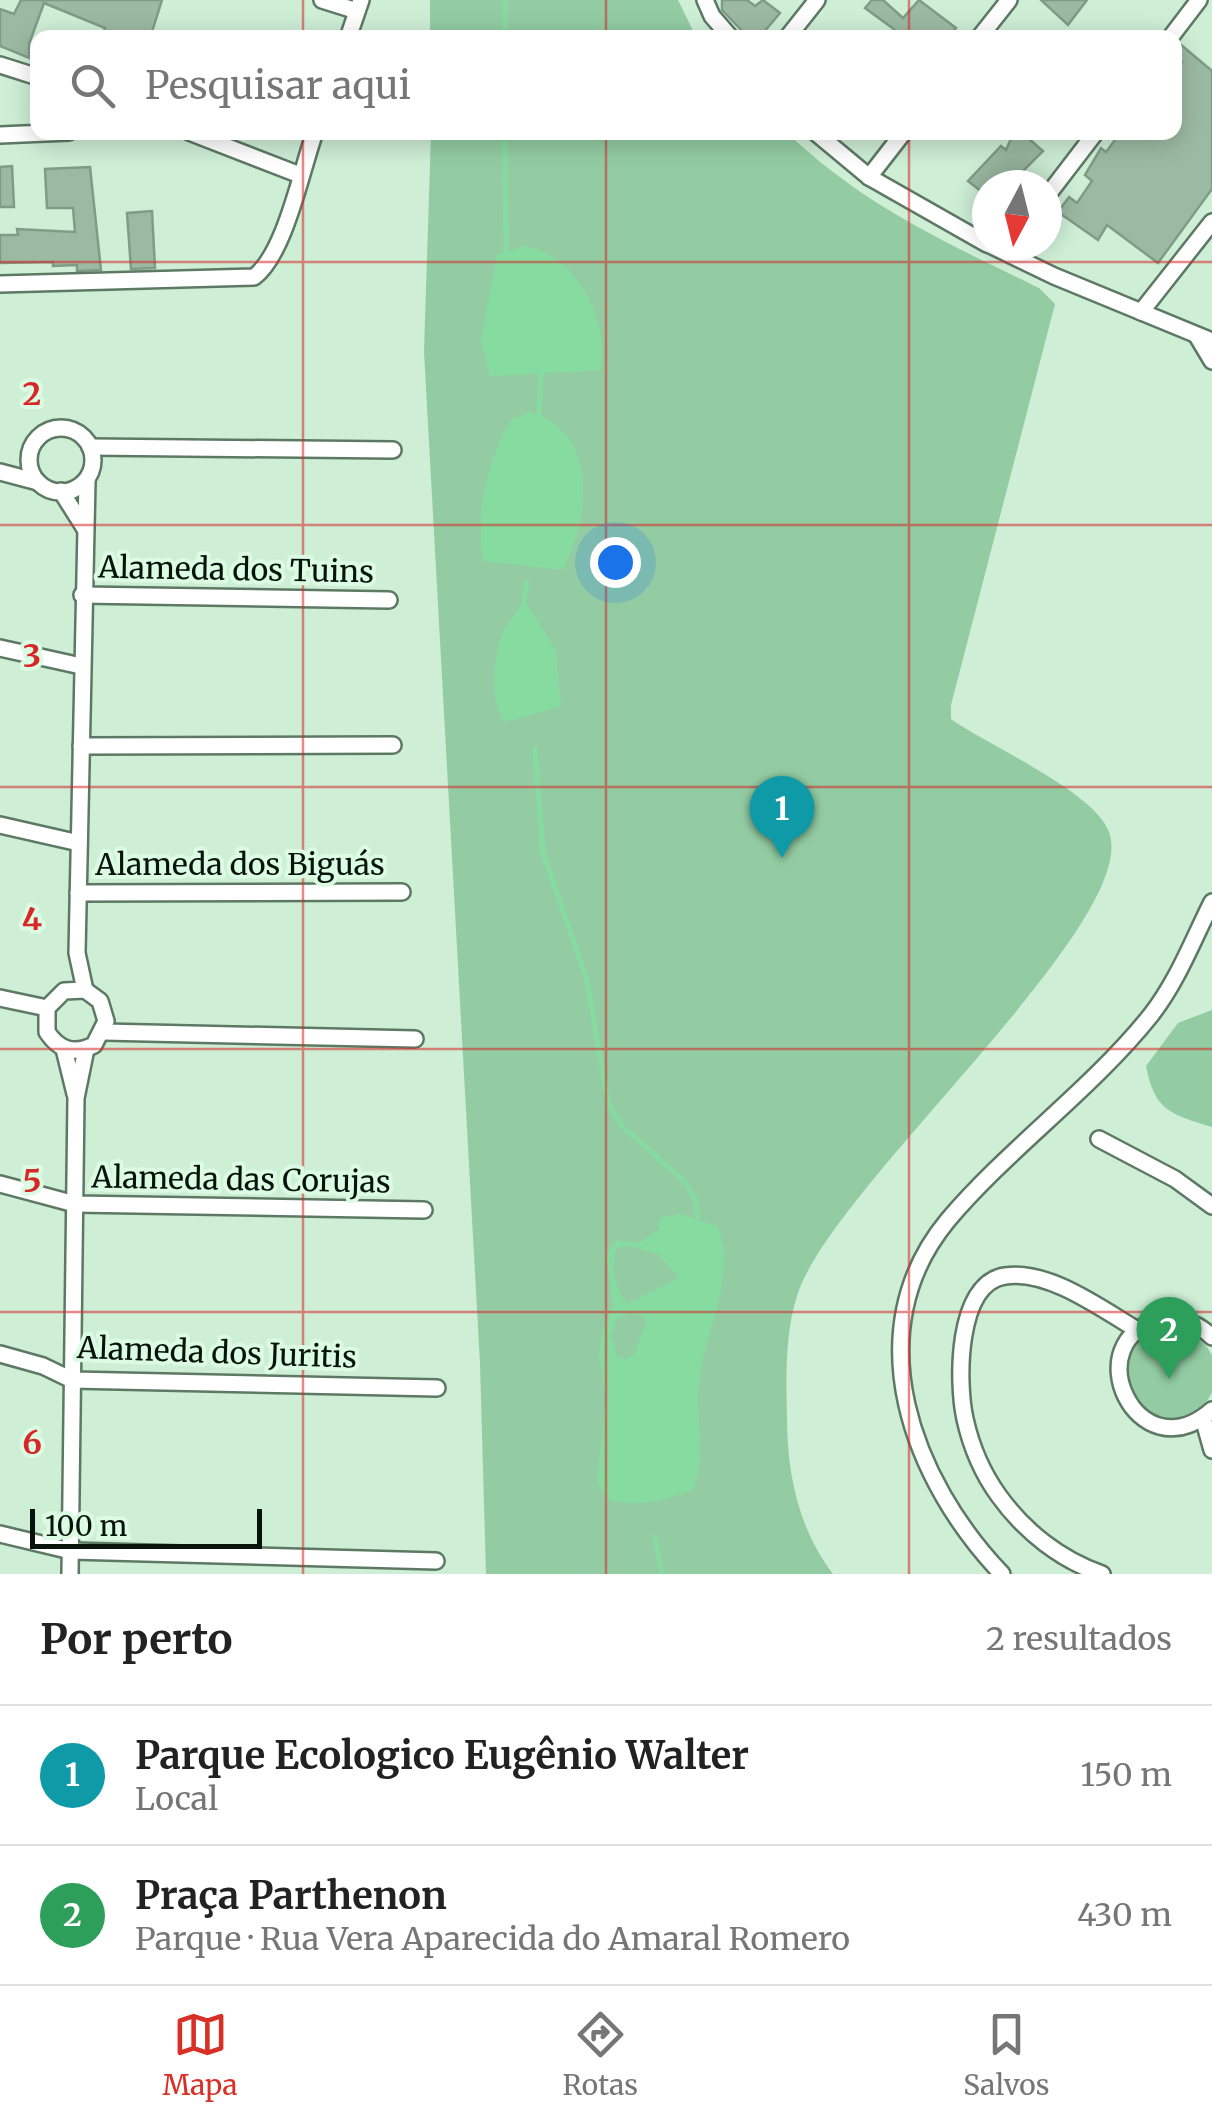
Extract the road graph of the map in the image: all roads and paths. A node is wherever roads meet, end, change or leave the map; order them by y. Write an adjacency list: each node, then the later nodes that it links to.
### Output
1 (322, 0): 6 (street)
2 (705, 0): 8 (street)
3 (817, 0): 9 (street)
4 (1009, 0): 10 (street)
5 (1199, 0): 11 (street)
6 (359, 6): 7 (street)
7 (351, 30)
8 (725, 30)
9 (793, 30)
10 (985, 30)
11 (1176, 30)
12 (0, 64): 13 (street)
13 (30, 74)
14 (30, 135): 15 (street)
15 (0, 136)
16 (210, 140): 21 (street)
17 (312, 140): 21 (street)
18 (825, 140): 23 (street)
19 (898, 140): 23 (street)
20 (1090, 140): 22 (street)
21 (300, 175): 27 (street)
22 (1062, 176)
23 (869, 177): 25 (street)
24 (1212, 222): 28 (street)
25 (972, 233)
26 (1028, 260): 28 (street)
27 (0, 284)
28 (1141, 312): 29 (street)
29 (1204, 338): 30 (street)
30 (1212, 362)
31 (90, 447): 32 (street); 34 (street); 35 (street)
32 (393, 450)
33 (0, 472): 35 (street)
34 (87, 481): 36 (street); 37 (street)
35 (38, 482): 36 (street)
36 (61, 491): 37 (street)
37 (84, 529): 38 (street)
38 (82, 595): 39 (street, Alameda dos Tuins); 41 (street)
39 (389, 600)
40 (0, 648): 41 (street)
41 (81, 666): 43 (street)
42 (393, 744): 43 (street)
43 (81, 746): 45 (street)
44 (0, 824): 45 (street)
45 (79, 842): 47 (street)
46 (402, 892): 47 (street, Alameda dos Biguás)
47 (78, 893): 49 (street)
48 (1212, 902): 75 (street)
49 (76, 953): 50 (street); 51 (street)
50 (85, 990): 51 (street); 54 (street)
51 (64, 992): 53 (street)
52 (0, 998): 53 (street)
53 (47, 1008): 56 (street)
54 (104, 1032): 55 (street); 57 (street)
55 (416, 1038)
56 (64, 1049): 57 (street); 58 (street)
57 (86, 1049): 58 (street)
58 (76, 1098): 61 (street)
59 (1099, 1140): 62 (street)
60 (0, 1184): 61 (street, Alameda das Corujas)
61 (76, 1204): 63 (street, Alameda das Corujas); 67 (street)
62 (1212, 1206)
63 (424, 1210)
64 (1139, 1331): 65 (street); 69 (street); 76 (street)
65 (1212, 1337)
66 (0, 1354): 67 (street, Alameda dos Juritis)
67 (72, 1380): 68 (street, Alameda dos Juritis); 72 (street)
68 (436, 1388)
69 (1208, 1414): 70 (street)
70 (1212, 1450)
71 (0, 1534): 72 (street)
72 (71, 1551): 73 (street); 74 (street)
73 (436, 1561)
74 (70, 1574)
75 (1002, 1574)
76 (1102, 1574)

